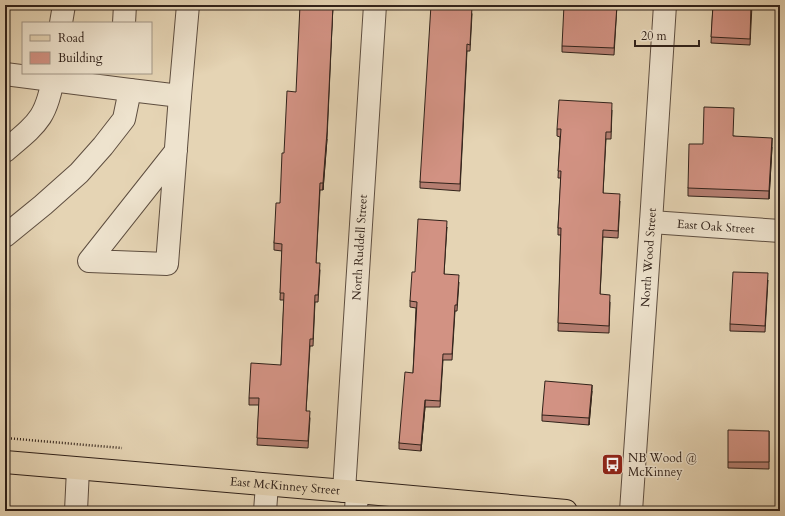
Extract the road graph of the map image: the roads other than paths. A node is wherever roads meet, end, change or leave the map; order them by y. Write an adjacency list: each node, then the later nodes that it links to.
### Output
1 (64, 5): 6 (street)
2 (125, 5): 7 (street)
3 (188, 5): 11 (street)
4 (375, 5): 20 (street, North Ruddell Street)
5 (665, 5): 14 (street, North Wood Street)
6 (61, 22)
7 (124, 22)
8 (5, 74): 9 (street)
9 (53, 77): 10 (street); 12 (street)
10 (123, 84): 11 (street); 16 (street)
11 (180, 96): 13 (street)
12 (5, 151)
13 (176, 151): 13 (street)
14 (652, 222): 15 (street, East Oak Street); 25 (street, North Wood Street)
15 (780, 232)
16 (5, 236)
17 (5, 462): 18 (main road, East McKinney Street)
18 (78, 469): 19 (main road, East McKinney Street); 22 (street)
19 (267, 485): 20 (main road, East McKinney Street); 23 (street)
20 (352, 498): 21 (main road, East McKinney Street)
21 (464, 507): 24 (main road, East McKinney Street)
22 (76, 511)
23 (265, 511)
24 (566, 511)
25 (630, 511)

